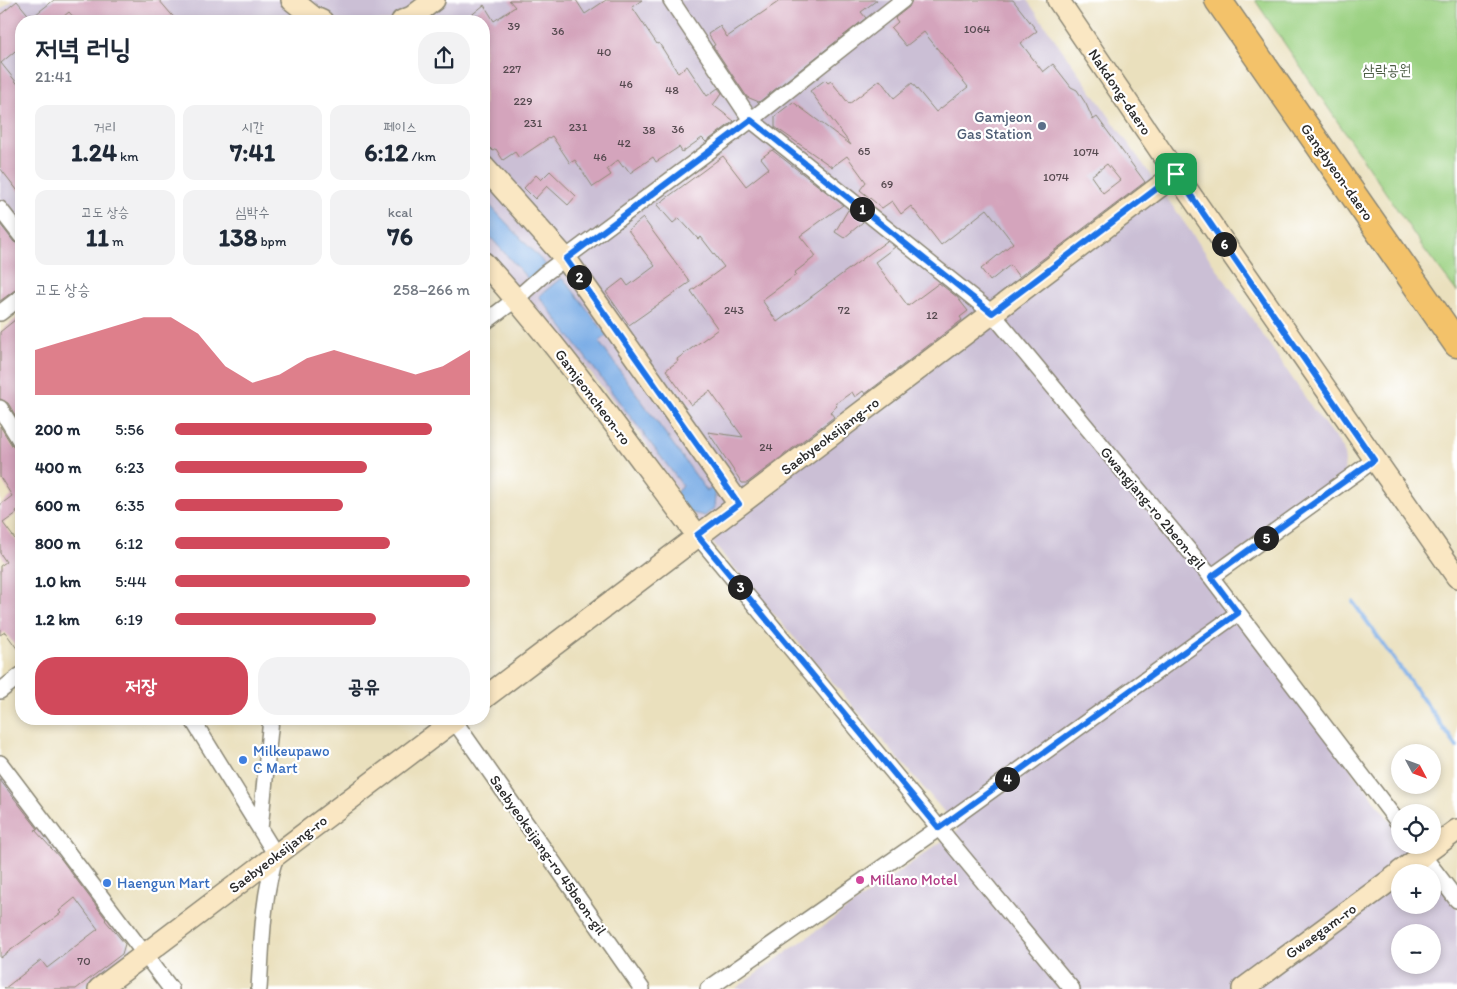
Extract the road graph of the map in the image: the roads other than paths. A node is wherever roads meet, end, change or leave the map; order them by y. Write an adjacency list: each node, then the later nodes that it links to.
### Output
1 (286, 0): 9 (street)
2 (292, 0): 10 (street)
3 (434, 0): 11 (street)
4 (671, 0): 12 (street, Gwangjang-ro 2beon-gil)
5 (903, 0): 12 (street)
6 (1058, 0): 14 (street, Nakdong-daero)
7 (1218, 0): 25 (highway, Gangbyeon-daero)
8 (1235, 0): 24 (highway, Gangbyeon-daero)
9 (292, 15)
10 (311, 15)
11 (415, 15)
12 (751, 120): 17 (street); 21 (street, Gwangjang-ro 2beon-gil)
13 (490, 174): 17 (street)
14 (1176, 174): 21 (street, Saebyeoksijang-ro); 28 (street, Nakdong-daero)
15 (0, 209): 16 (street)
16 (15, 228)
17 (566, 259): 19 (street); 29 (street)
18 (490, 270): 19 (street, Gamjeoncheon-ro)
19 (516, 299): 23 (street); 30 (street, Gamjeoncheon-ro)
20 (15, 302): 22 (street)
21 (992, 313): 29 (street, Saebyeoksijang-ro); 31 (street, Gwangjang-ro 2beon-gil)
22 (0, 314)
23 (490, 318)
24 (1457, 321)
25 (1457, 344)
26 (0, 408): 27 (street)
27 (15, 432)
28 (1374, 460): 31 (street); 32 (street, Nakdong-daero)
29 (739, 504): 30 (street, Saebyeoksijang-ro)
30 (697, 535): 36 (street, Saebyeoksijang-ro); 43 (street)
31 (1211, 577): 33 (street, Gwangjang-ro 2beon-gil)
32 (1457, 577)
33 (1238, 613): 42 (street, Gwangjang-ro 2beon-gil); 43 (street)
34 (15, 680): 35 (street)
35 (0, 691)
36 (490, 693)
37 (196, 725): 44 (street)
38 (270, 725): 44 (street)
39 (447, 725): 49 (street, Saebyeoksijang-ro)
40 (459, 725): 57 (street, Saebyeoksijang-ro 45beon-gil)
41 (0, 763): 53 (street)
42 (1391, 813)
43 (939, 828): 58 (street); 59 (street)
44 (260, 829): 49 (street)
45 (1457, 830): 46 (street, Gwaegam-ro)
46 (1441, 838)
47 (1416, 854): 50 (street, Gwaegam-ro)
48 (1422, 854): 52 (street)
49 (276, 855): 53 (street, Saebyeoksijang-ro); 56 (street)
50 (1407, 864)
51 (1391, 880): 60 (street, Gwaegam-ro)
52 (1457, 900)
53 (145, 954): 54 (street, Saebyeoksijang-ro); 55 (street)
54 (99, 989)
55 (171, 989)
56 (258, 989)
57 (642, 989)
58 (708, 989)
59 (1072, 989)
60 (1243, 989)

